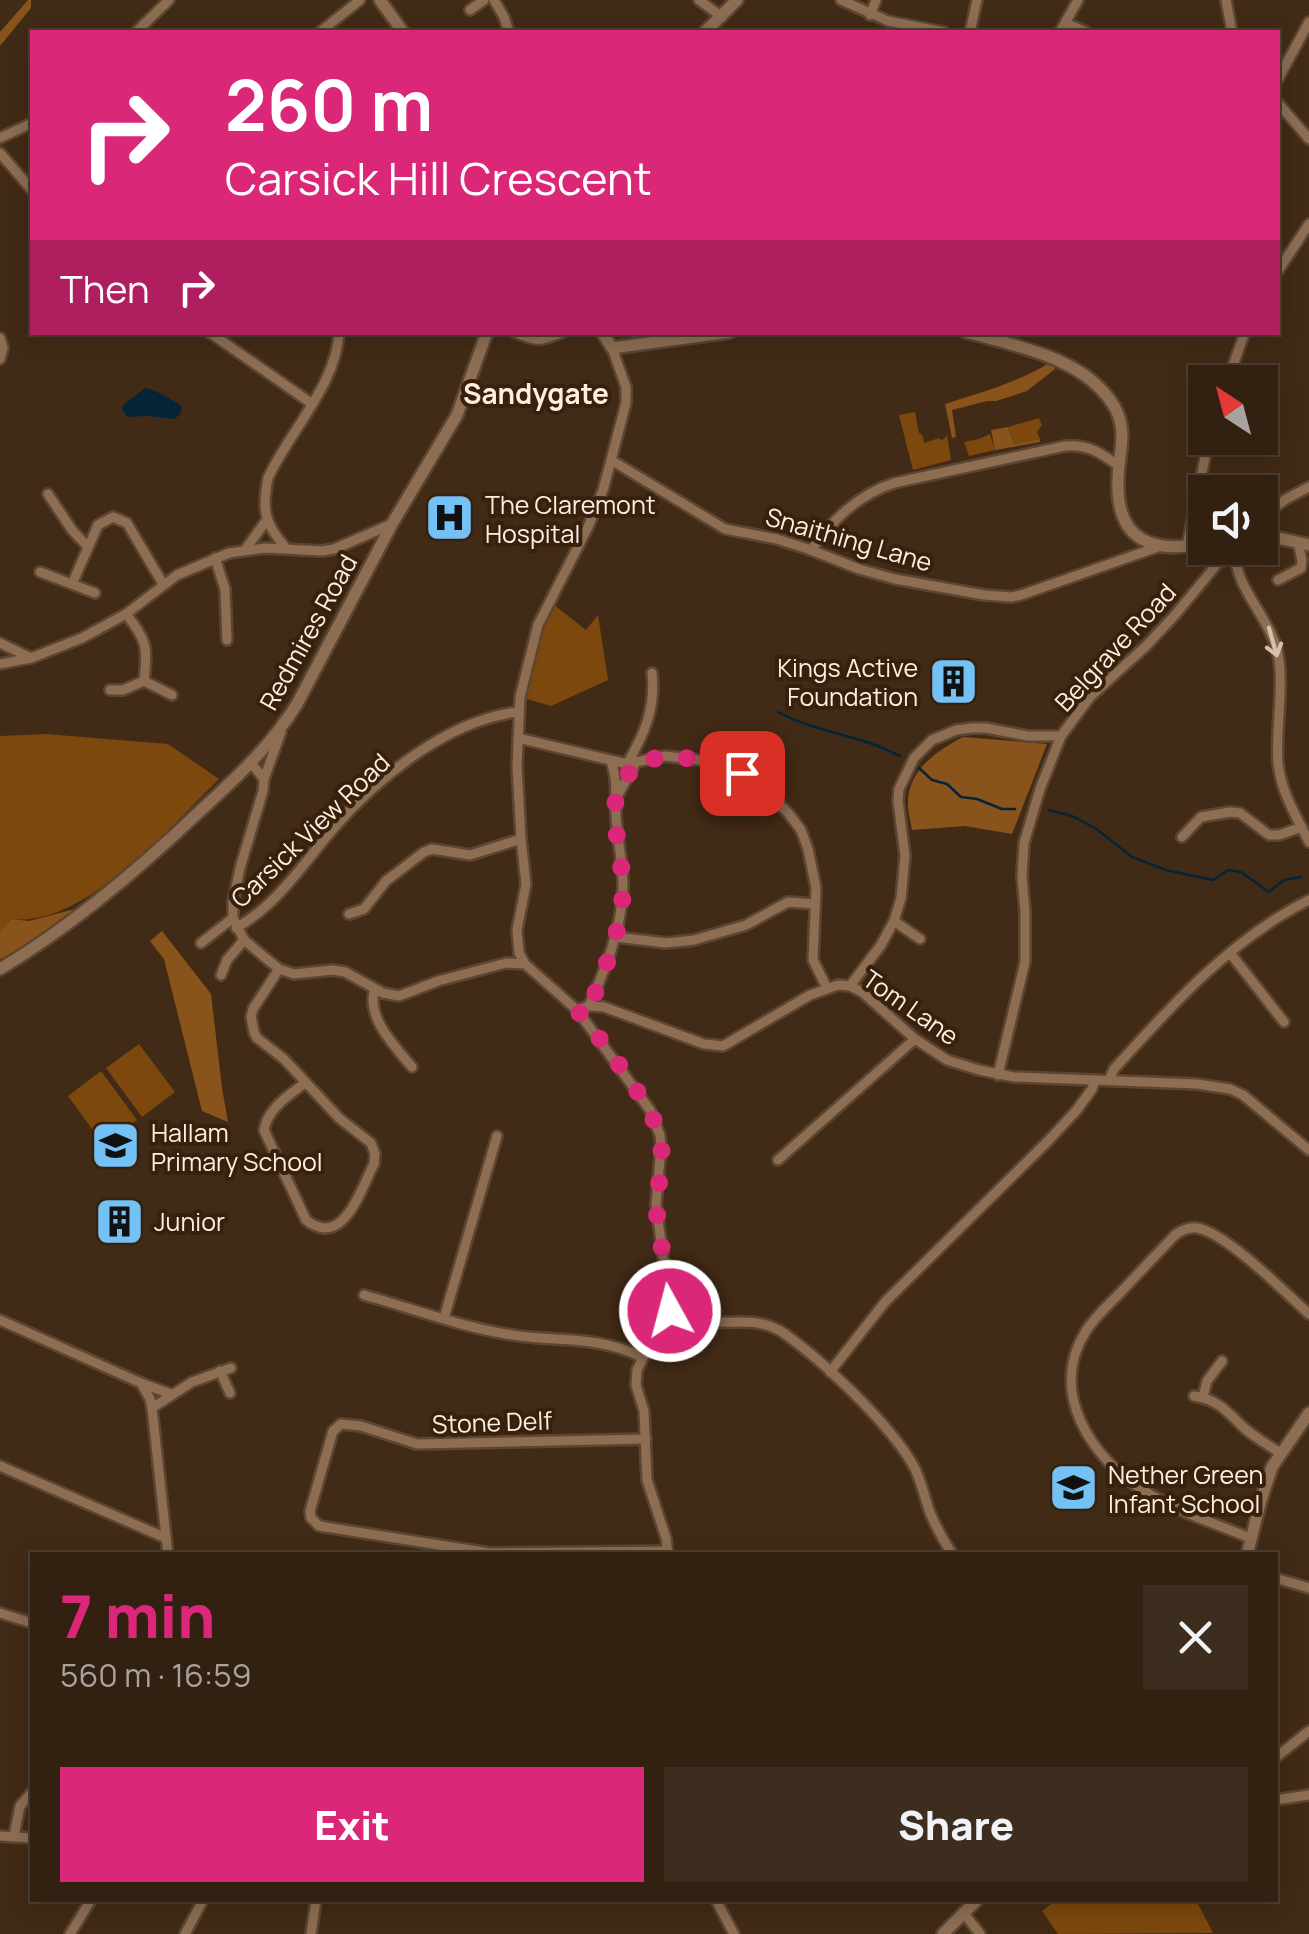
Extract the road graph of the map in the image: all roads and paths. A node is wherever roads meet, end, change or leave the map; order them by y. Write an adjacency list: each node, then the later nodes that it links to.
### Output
1 (169, 0): 18 (street)
2 (360, 0): 19 (street)
3 (380, 0): 20 (street)
4 (484, 0): 13 (street)
5 (494, 0): 21 (street)
6 (699, 0): 15 (street)
7 (738, 0): 15 (street)
8 (841, 0): 14 (street)
9 (876, 0): 14 (street)
10 (977, 0): 24 (street)
11 (1078, 0): 17 (street)
12 (1226, 0): 25 (street)
13 (470, 10)
14 (870, 14): 23 (street)
15 (722, 16): 22 (street)
16 (1309, 22): 26 (street)
17 (1063, 28)
18 (138, 30)
19 (322, 30)
20 (401, 30)
21 (508, 30)
22 (708, 30)
23 (930, 30)
24 (970, 30)
25 (1232, 30)
26 (1280, 76)
27 (1280, 105): 30 (street)
28 (30, 124): 29 (street)
29 (0, 138)
30 (1309, 140)
31 (0, 153): 32 (street)
32 (30, 188)
33 (1309, 224): 34 (street)
34 (1280, 268)
35 (213, 335): 48 (street)
36 (340, 335): 48 (street)
37 (485, 335): 56 (street, Redmires Road)
38 (522, 335): 39 (street)
39 (557, 335)
40 (604, 335): 45 (street)
41 (708, 335): 45 (street)
42 (1244, 335): 47 (street)
43 (0, 338): 46 (street)
44 (1014, 338): 51 (street)
45 (612, 348): 50 (street)
46 (0, 359)
47 (1233, 365)
48 (311, 403): 55 (street)
49 (1206, 455): 61 (street)
50 (611, 460): 65 (street, Snaithing Lane); 84 (street)
51 (1119, 466): 63 (street); 65 (street)
52 (1309, 487): 54 (street)
53 (48, 494): 60 (street)
54 (1278, 505)
55 (266, 522): 62 (street); 64 (street)
56 (392, 524): 58 (street); 66 (street, Redmires Road)
57 (1278, 538): 59 (street)
58 (357, 540): 62 (street); 66 (street)
59 (1303, 543): 71 (street)
60 (87, 546): 72 (street); 73 (street)
61 (1187, 546): 63 (street, Snaithing Lane)
62 (285, 547): 64 (street)
63 (1158, 547): 65 (street, Snaithing Lane)
64 (245, 550): 67 (street)
65 (811, 550)
66 (374, 557): 85 (street, Redmires Road)
67 (214, 558): 73 (street); 76 (street)
68 (1216, 565): 86 (street, Belgrave Road)
69 (1238, 565): 93 (street, one-way to 93)
70 (40, 572): 72 (street)
71 (1278, 580)
72 (72, 584): 74 (street)
73 (163, 584): 75 (street)
74 (95, 592)
75 (126, 614): 78 (street); 81 (street)
76 (227, 640)
77 (0, 643): 78 (street)
78 (31, 658): 79 (street)
79 (0, 664)
80 (652, 674): 90 (street)
81 (144, 681): 82 (street); 83 (street)
82 (110, 690)
83 (172, 695)
84 (518, 712): 87 (street); 101 (street, Carsick View Road)
85 (284, 725): 89 (street, Redmires Road); 91 (street)
86 (1061, 736): 100 (street); 119 (street, Belgrave Road)
87 (518, 738): 88 (street); 95 (street)
88 (611, 762): 90 (street); 92 (street)
89 (251, 763): 91 (street); 108 (street, Redmires Road)
90 (632, 763): 92 (street); 98 (street)
91 (264, 779): 101 (street)
92 (616, 797): 102 (street)
93 (1302, 827): 94 (street); 96 (street)
94 (1182, 837)
95 (520, 839): 99 (street); 107 (street)
96 (1309, 842)
97 (1309, 900): 106 (street)
98 (816, 904): 102 (street); 112 (street)
99 (349, 914)
100 (894, 921): 103 (street); 111 (street)
101 (234, 923): 104 (street); 105 (street, Carsick View Road)
102 (616, 937): 114 (street)
103 (920, 939)
104 (244, 940): 109 (street); 110 (street)
105 (201, 943)
106 (1230, 953): 116 (street); 121 (street)
107 (525, 964): 113 (street); 115 (street)
108 (0, 969)
109 (279, 970): 113 (street); 122 (street)
110 (221, 976)
111 (850, 986): 112 (street, Tom Lane); 117 (street, Tom Lane)
112 (826, 988): 114 (street, Tom Lane)
113 (375, 989): 118 (street)
114 (590, 1006): 115 (street)
115 (577, 1010): 127 (street)
116 (1284, 1022)
117 (915, 1038): 119 (street, Tom Lane); 125 (street)
118 (412, 1067)
119 (998, 1075): 120 (street, Tom Lane)
120 (1096, 1080): 121 (street, Tom Lane); 137 (street)
121 (1109, 1080): 124 (street, Tom Lane)
122 (305, 1083): 122 (street)
123 (497, 1136): 130 (street)
124 (1309, 1150)
125 (778, 1160)
126 (364, 1295): 130 (street)
127 (673, 1300): 129 (street); 132 (street)
128 (1309, 1314): 147 (street)
129 (687, 1315): 132 (street); 137 (street)
130 (444, 1318): 134 (street)
131 (0, 1320): 138 (street)
132 (663, 1326): 134 (street)
133 (1210, 1351): 144 (street)
134 (642, 1357): 143 (street)
135 (232, 1368): 136 (street)
136 (220, 1371): 139 (street); 140 (street)
137 (830, 1372): 151 (street)
138 (141, 1382): 140 (street); 141 (street)
139 (230, 1393)
140 (170, 1394): 141 (street)
141 (152, 1408): 146 (street)
142 (1309, 1413): 144 (street)
143 (646, 1438): 149 (street, Stone Delf); 150 (street)
144 (1280, 1454): 147 (street)
145 (0, 1466): 146 (street)
146 (166, 1538): 148 (street)
147 (1252, 1540): 152 (street)
148 (168, 1552)
149 (478, 1552)
150 (668, 1552)
151 (952, 1552)
152 (1248, 1552)
153 (1278, 1579): 154 (street)
154 (1309, 1588)
155 (0, 1613): 156 (street)
156 (30, 1622)
157 (1309, 1731): 158 (street)
158 (1278, 1756)
159 (30, 1794): 162 (street)
160 (1309, 1796): 161 (street)
161 (1278, 1800)
162 (4, 1837): 163 (street)
163 (30, 1838)
164 (90, 1902): 170 (street)
165 (202, 1902): 171 (street)
166 (316, 1902): 172 (street)
167 (717, 1902): 173 (street)
168 (975, 1902): 169 (street)
169 (963, 1912): 174 (street); 175 (street)
170 (70, 1934)
171 (186, 1934)
172 (311, 1934)
173 (734, 1934)
174 (942, 1934)
175 (980, 1934)

